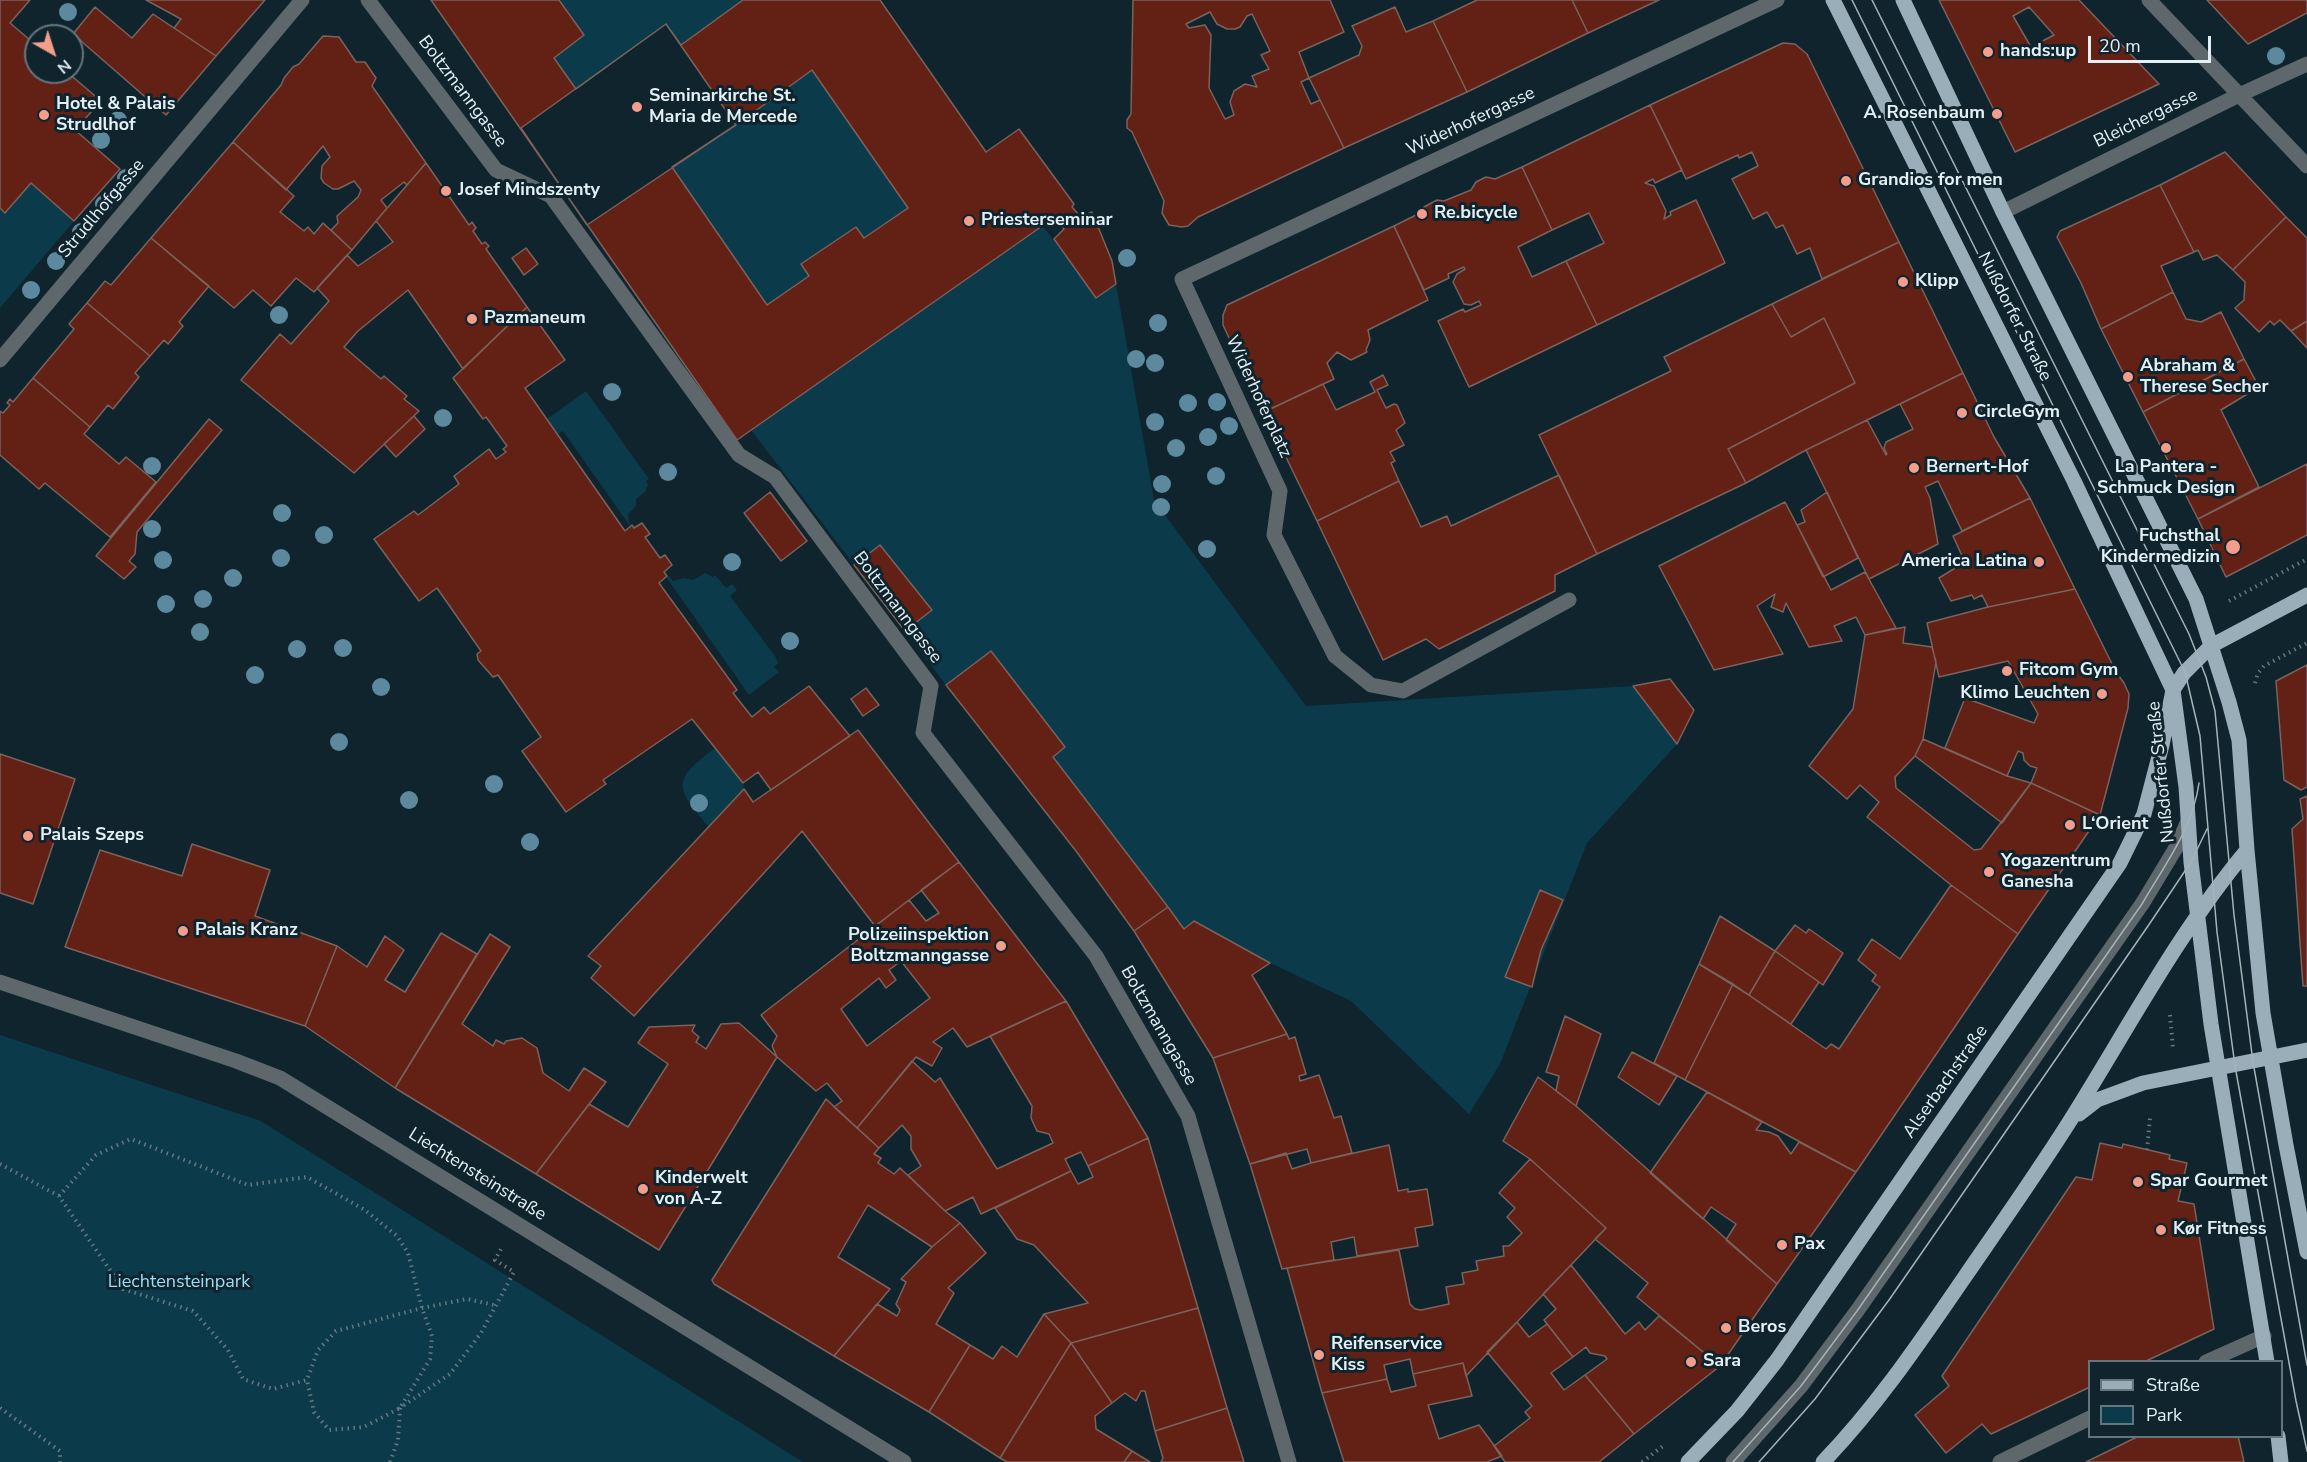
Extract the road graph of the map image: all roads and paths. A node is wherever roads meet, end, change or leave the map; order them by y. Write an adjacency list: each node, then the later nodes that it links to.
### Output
1 (302, 0): 12 (street, Strudlhofgasse)
2 (368, 0): 50 (street, Boltzmanngasse)
3 (1777, 0): 11 (street, Widerhofergasse)
4 (1833, 0): 18 (main road, Nußdorfer Straße)
5 (1903, 0): 10 (main road, Nußdorfer Straße)
6 (2149, 0): 8 (street)
7 (2307, 64): 8 (street, Bleichergasse)
8 (2239, 95): 9 (street); 10 (street, Bleichergasse)
9 (2307, 166)
10 (2003, 212): 16 (main road, Nußdorfer Straße)
11 (1182, 279): 14 (street, Widerhoferplatz)
12 (0, 360)
13 (2307, 595): 16 (main road)
14 (1569, 600)
15 (2307, 644): 17 (path)
16 (2211, 646): 18 (main road); 20 (main road, Nußdorfer Straße)
17 (2264, 666)
18 (2173, 690): 19 (main road, Nußdorfer Straße); 51 (main road, Alserbachstraße)
19 (2187, 821): 21 (main road, Nußdorfer Straße); 52 (street)
20 (2247, 850): 21 (main road); 28 (main road, Nußdorfer Straße)
21 (2198, 916): 29 (main road, Nußdorfer Straße); 31 (main road)
22 (0, 982): 49 (street, Liechtensteinstraße)
23 (2169, 1014): 25 (path)
24 (2178, 1032): 25 (path)
25 (2171, 1033): 26 (path)
26 (2173, 1050)
27 (2307, 1050): 28 (main road)
28 (2270, 1058): 29 (main road); 35 (main road, Nußdorfer Straße)
29 (2217, 1069): 31 (main road); 39 (main road, Nußdorfer Straße)
30 (2150, 1118): 32 (path)
31 (2068, 1124): 53 (main road)
32 (2146, 1150)
33 (0, 1164): 34 (path)
34 (59, 1196): 38 (path); 42 (path)
35 (2307, 1252)
36 (511, 1278): 37 (path)
37 (494, 1305): 38 (path); 44 (path)
38 (422, 1308): 42 (path); 44 (path)
39 (2264, 1336): 40 (street); 41 (main road, Nußdorfer Straße)
40 (2210, 1360)
41 (2267, 1360)
42 (307, 1380): 44 (path)
43 (0, 1408): 47 (path)
44 (400, 1408): 48 (path)
45 (2088, 1419): 54 (street)
46 (2278, 1438): 55 (main road)
47 (60, 1462)
48 (390, 1462)
49 (904, 1462)
50 (1289, 1462)
51 (1688, 1462)
52 (1733, 1462)
53 (1823, 1462)
54 (2000, 1462)
55 (2281, 1462)

